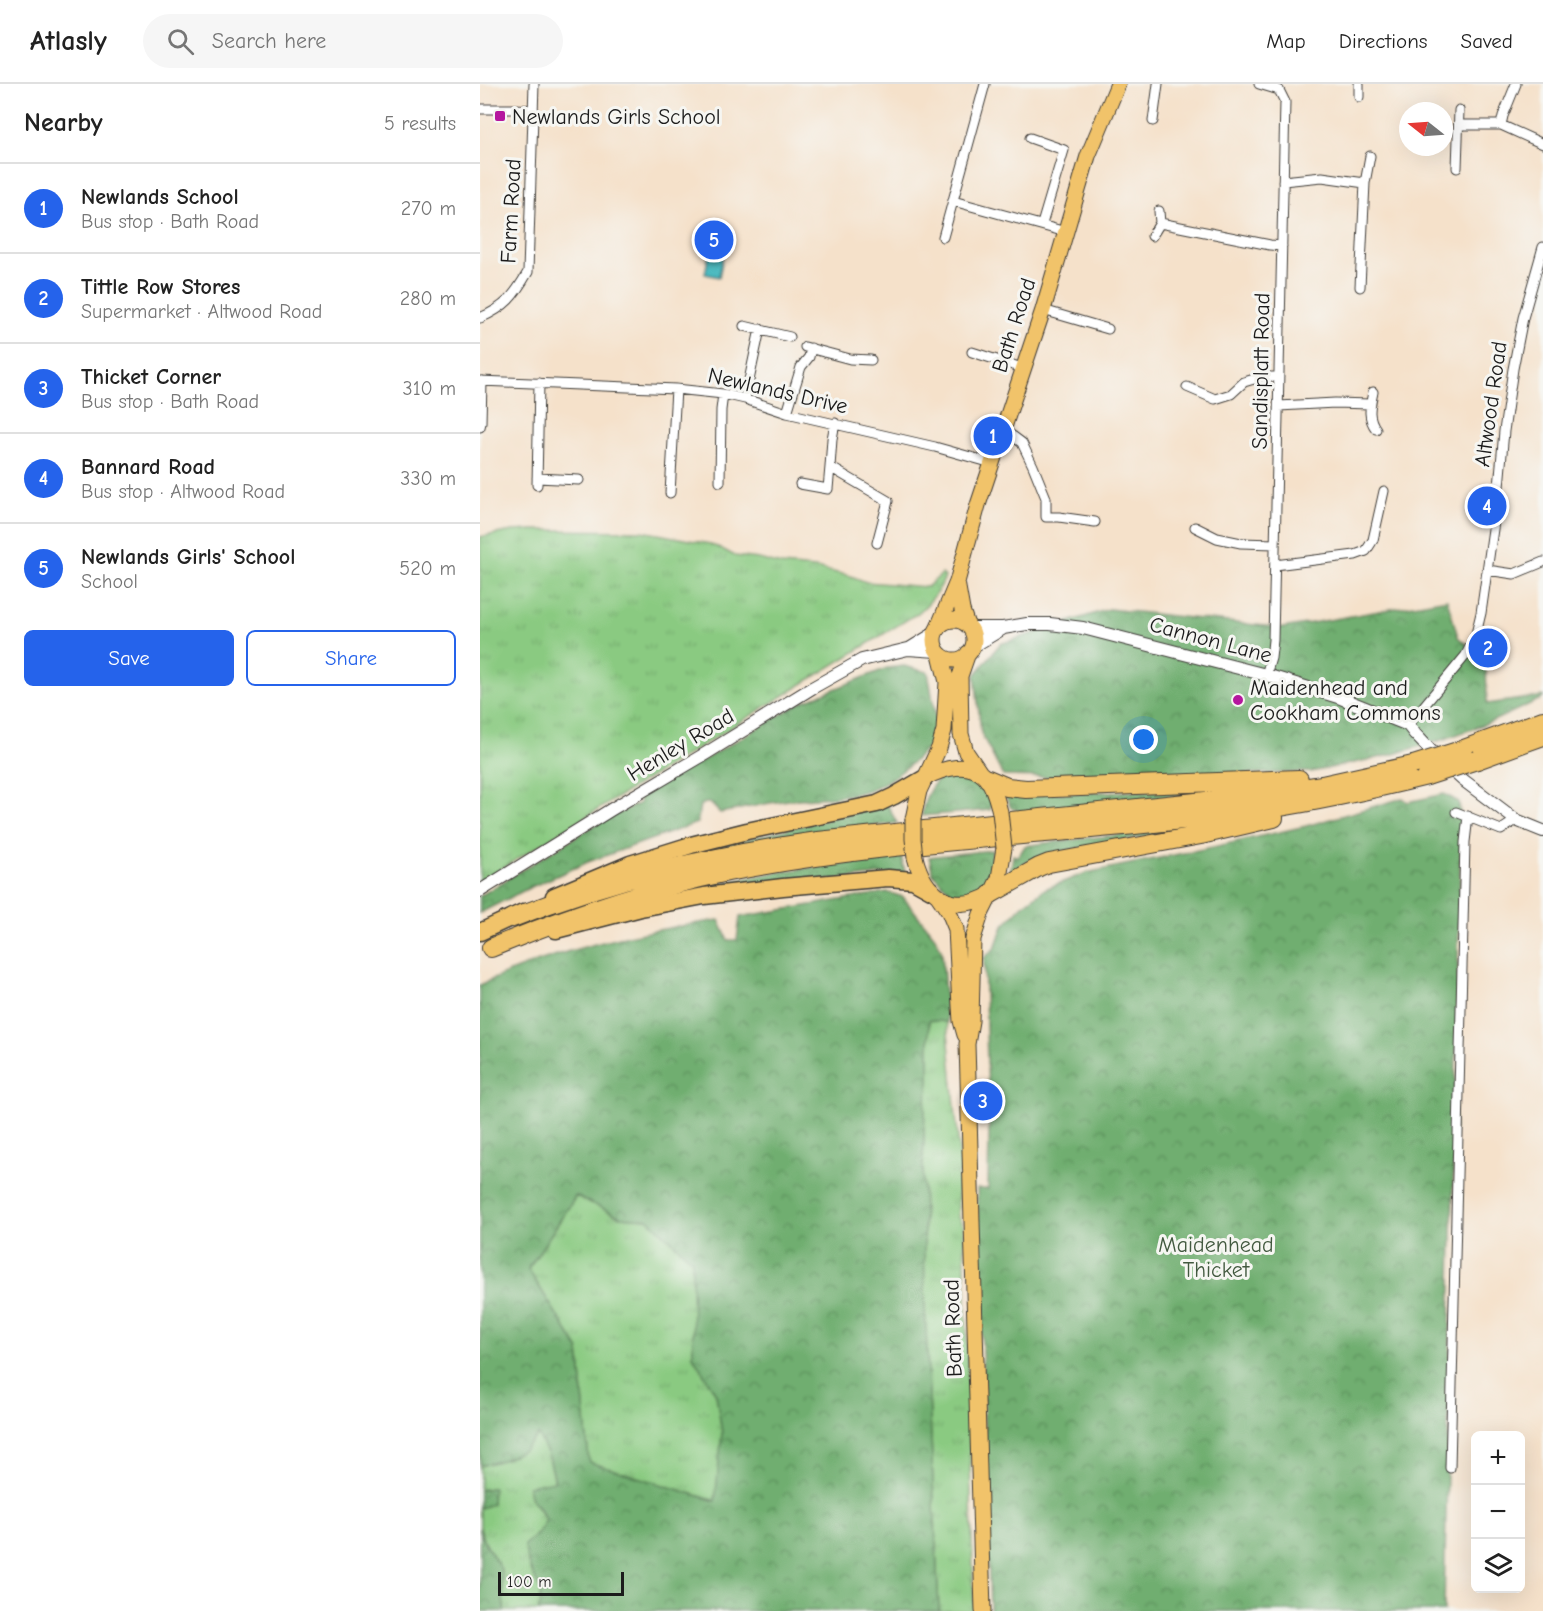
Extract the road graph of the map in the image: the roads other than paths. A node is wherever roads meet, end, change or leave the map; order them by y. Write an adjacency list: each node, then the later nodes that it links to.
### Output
1 (534, 84): 12 (street, Farm Road)
2 (985, 84): 22 (street)
3 (1118, 84): 26 (main road, Bath Road)
4 (1158, 84): 13 (street)
5 (1264, 84): 8 (street, Sandisplatt Road)
6 (1359, 84): 9 (street)
7 (1516, 84): 15 (street)
8 (1283, 87): 20 (street, Sandisplatt Road)
9 (1359, 97)
10 (480, 109): 12 (street)
11 (1459, 110): 14 (street)
12 (534, 111): 34 (street, Farm Road)
13 (1153, 121)
14 (1459, 125): 15 (street); 19 (street)
15 (1501, 125): 17 (street)
16 (1030, 138): 25 (street)
17 (1543, 144)
18 (1370, 156): 21 (street)
19 (1457, 168)
20 (1283, 181): 21 (street); 29 (street, Sandisplatt Road)
21 (1365, 183): 32 (street)
22 (953, 201): 25 (street); 28 (street)
23 (1159, 211): 24 (street)
24 (1160, 223): 27 (street); 29 (street)
25 (1042, 224): 26 (street)
26 (1066, 232): 33 (main road, Bath Road)
27 (1152, 236)
28 (943, 237)
29 (1282, 246): 42 (street, Sandisplatt Road)
30 (1543, 247): 31 (street, Altwood Road)
31 (1541, 263): 70 (street, Altwood Road)
32 (1360, 287)
33 (1043, 310): 37 (street); 41 (main road, Bath Road)
34 (480, 318)
35 (744, 326): 36 (street)
36 (760, 329): 38 (street); 49 (street)
37 (1108, 329)
38 (790, 337)
39 (972, 352): 41 (street)
40 (871, 360): 52 (street)
41 (1022, 368): 55 (main road, Bath Road)
42 (1279, 377): 45 (street); 51 (street, Sandisplatt Road)
43 (481, 381): 44 (street, Newlands Drive); 54 (street)
44 (539, 383): 46 (street, Newlands Drive); 59 (street)
45 (1187, 387)
46 (676, 388): 48 (street, Newlands Drive); 63 (street)
47 (1373, 392): 50 (street)
48 (723, 394): 49 (street, Newlands Drive); 60 (street)
49 (746, 399): 52 (street, Newlands Drive)
50 (1370, 404): 51 (street); 56 (street)
51 (1280, 405): 67 (street, Sandisplatt Road)
52 (787, 413): 53 (street, Newlands Drive)
53 (836, 423): 57 (street, Newlands Drive); 58 (street)
54 (484, 424)
55 (1003, 429): 57 (main road, Bath Road); 64 (street)
56 (1376, 429)
57 (992, 463): 71 (main road, Bath Road)
58 (830, 467): 61 (street); 66 (street)
59 (579, 480)
60 (720, 482)
61 (800, 484)
62 (1384, 491): 69 (street)
63 (670, 493)
64 (1095, 522)
65 (1195, 527): 67 (street)
66 (877, 543)
67 (1275, 544): 69 (street, Sandisplatt Road)
68 (1543, 562): 70 (street)
69 (1275, 565): 78 (street, Sandisplatt Road)
70 (1487, 570): 80 (street, Altwood Road)
71 (957, 582): 72 (main road, Bath Road); 74 (main road, Bath Road)
72 (968, 626): 73 (street, Cannon Lane); 74 (main road); 76 (main road)
73 (1004, 628): 76 (street, Cannon Lane); 78 (street, Cannon Lane)
74 (936, 631): 75 (street, Henley Road); 77 (main road)
75 (908, 649): 77 (street, Henley Road); 90 (street, Henley Road)
76 (970, 650): 77 (main road); 83 (main road)
77 (939, 652): 84 (main road)
78 (1266, 675): 80 (street, Cannon Lane)
79 (1543, 720): 82 (highway)
80 (1408, 724): 88 (street, Cannon Lane)
81 (1543, 736): 82 (highway)
82 (1470, 755): 85 (highway, bridge)
83 (984, 776): 84 (main road); 85 (highway); 92 (main road, bridge)
84 (925, 778): 91 (main road, bridge); 93 (highway)
85 (1351, 787): 92 (highway); 93 (highway); 95 (highway)
86 (1456, 812): 87 (street)
87 (1468, 816): 88 (street); 97 (street)
88 (1516, 820): 89 (street, Cannon Lane)
89 (1543, 831)
90 (480, 891)
91 (934, 893): 92 (main road); 95 (highway); 96 (main road, Bath Road)
92 (991, 894): 96 (main road, Bath Road)
93 (512, 918): 94 (highway)
94 (480, 932)
95 (485, 951)
96 (967, 1044): 98 (main road, Bath Road)
97 (1450, 1468)
98 (983, 1611)

